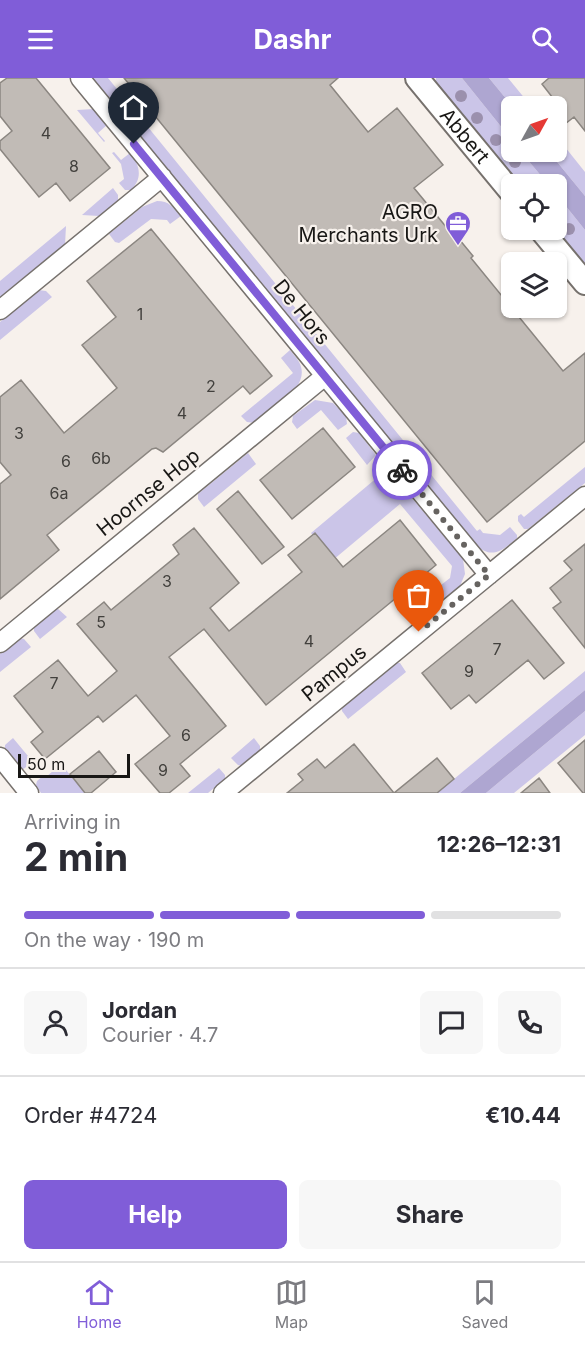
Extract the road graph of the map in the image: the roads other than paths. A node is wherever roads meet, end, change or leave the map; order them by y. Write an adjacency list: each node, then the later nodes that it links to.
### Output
1 (80, 78): 3 (street, De Hors)
2 (417, 78): 4 (street, Abbert)
3 (162, 177): 7 (street); 8 (street, De Hors)
4 (501, 180)
5 (549, 240): 6 (street)
6 (585, 283)
7 (0, 310)
8 (325, 376): 10 (street, De Hors); 11 (street, Hoornse Hop)
9 (585, 496): 10 (street, Pampus)
10 (489, 575): 14 (street, Pampus)
11 (0, 643)
12 (0, 757): 13 (street)
13 (29, 793)
14 (223, 793)

